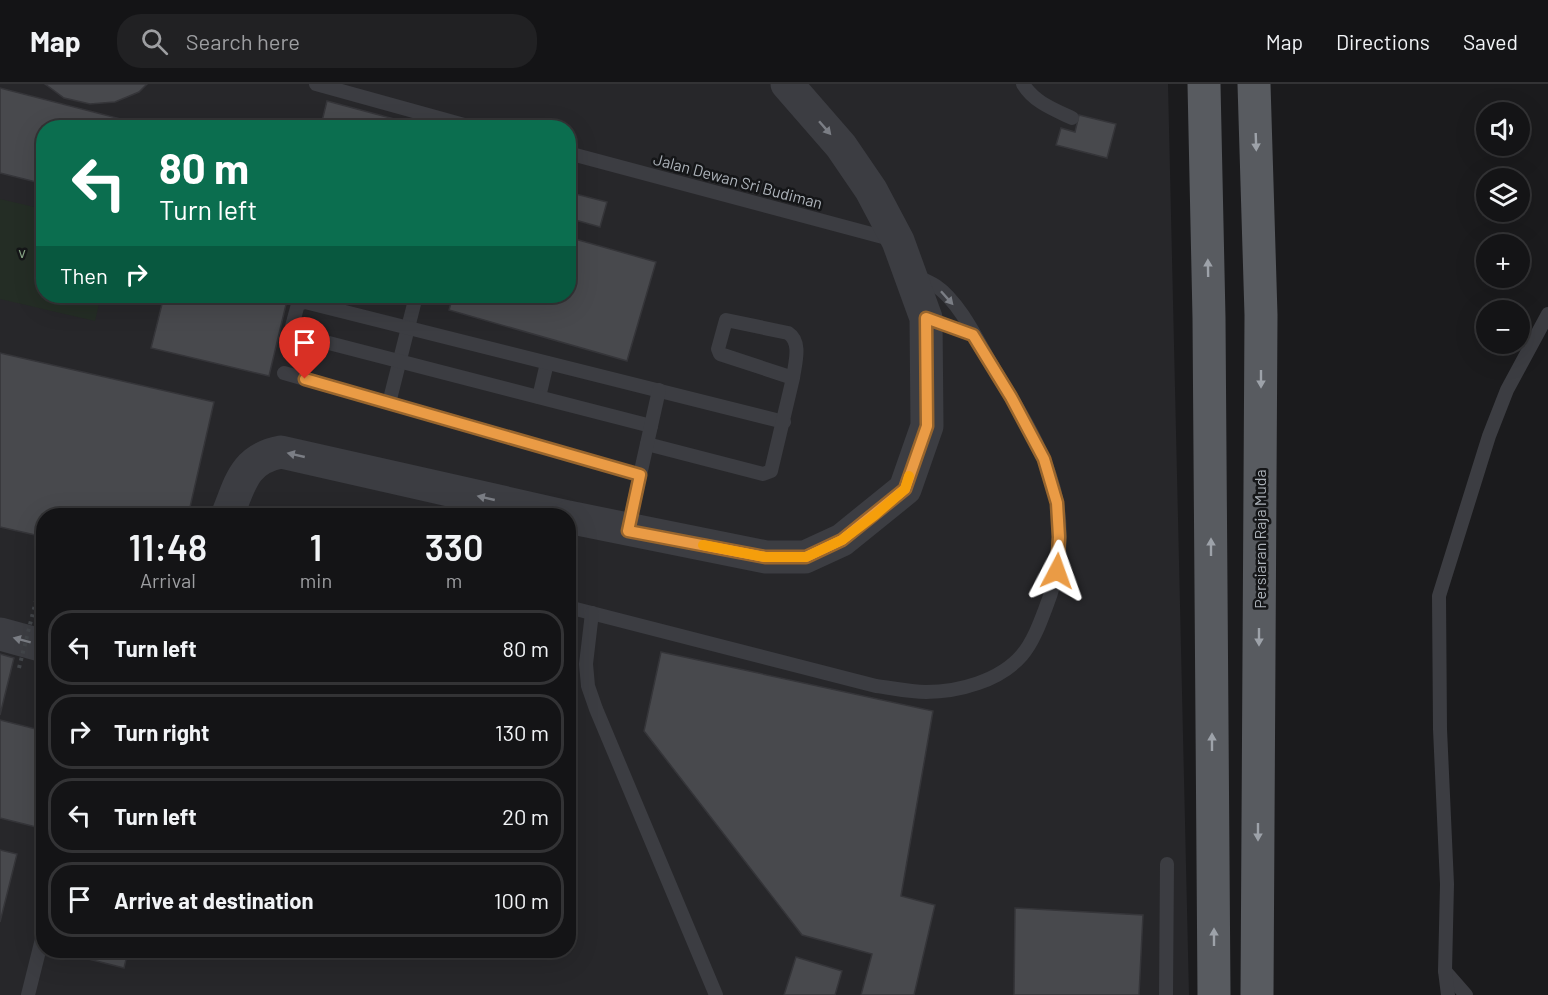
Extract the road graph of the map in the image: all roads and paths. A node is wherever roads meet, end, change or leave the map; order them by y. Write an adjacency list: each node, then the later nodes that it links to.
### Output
1 (316, 84): 6 (lane)
2 (787, 84): 10 (street, one-way to 10)
3 (1023, 84): 7 (lane)
4 (1204, 84): 18 (main road, one-way to 4)
5 (1254, 84): 16 (main road, Persiaran Raja Muda, one-way to 16)
6 (342, 87): 8 (lane)
7 (1072, 118)
8 (449, 120)
9 (576, 155): 10 (lane, Jalan Dewan Sri Budiman)
10 (898, 241): 11 (street)
11 (910, 273): 17 (street); 20 (lane, one-way to 20)
12 (301, 303): 21 (lane)
13 (308, 303): 19 (lane)
14 (414, 303): 19 (lane)
15 (1548, 314): 44 (lane)
16 (1261, 315): 18 (main road); 49 (main road, Persiaran Raja Muda, one-way to 49)
17 (926, 318): 20 (lane); 35 (street)
18 (1209, 318): 48 (main road, one-way to 18)
19 (407, 328): 21 (lane); 22 (lane)
20 (973, 335): 38 (lane)
21 (399, 361): 26 (lane); 27 (lane)
22 (547, 363): 25 (lane); 26 (lane)
23 (284, 373): 27 (lane)
24 (794, 378): 24 (lane); 28 (lane)
25 (659, 390): 28 (lane); 29 (lane)
26 (539, 397): 29 (lane)
27 (389, 403): 31 (lane)
28 (784, 422): 30 (lane)
29 (651, 426): 30 (lane)
30 (647, 444): 31 (lane)
31 (640, 475): 35 (lane)
32 (231, 508): 33 (street, one-way to 32)
33 (529, 508)
34 (576, 519): 35 (street)
35 (628, 531)
36 (36, 601): 41 (path, bridge)
37 (576, 609): 38 (lane)
38 (592, 613): 46 (lane)
39 (0, 634): 40 (street, one-way to 39)
40 (36, 644)
41 (19, 668)
42 (1167, 864): 47 (lane)
43 (37, 958): 45 (lane)
44 (1445, 971): 50 (lane); 51 (lane)
45 (28, 995)
46 (716, 995)
47 (1166, 995)
48 (1214, 995)
49 (1257, 995)
50 (1448, 995)
51 (1466, 995)

